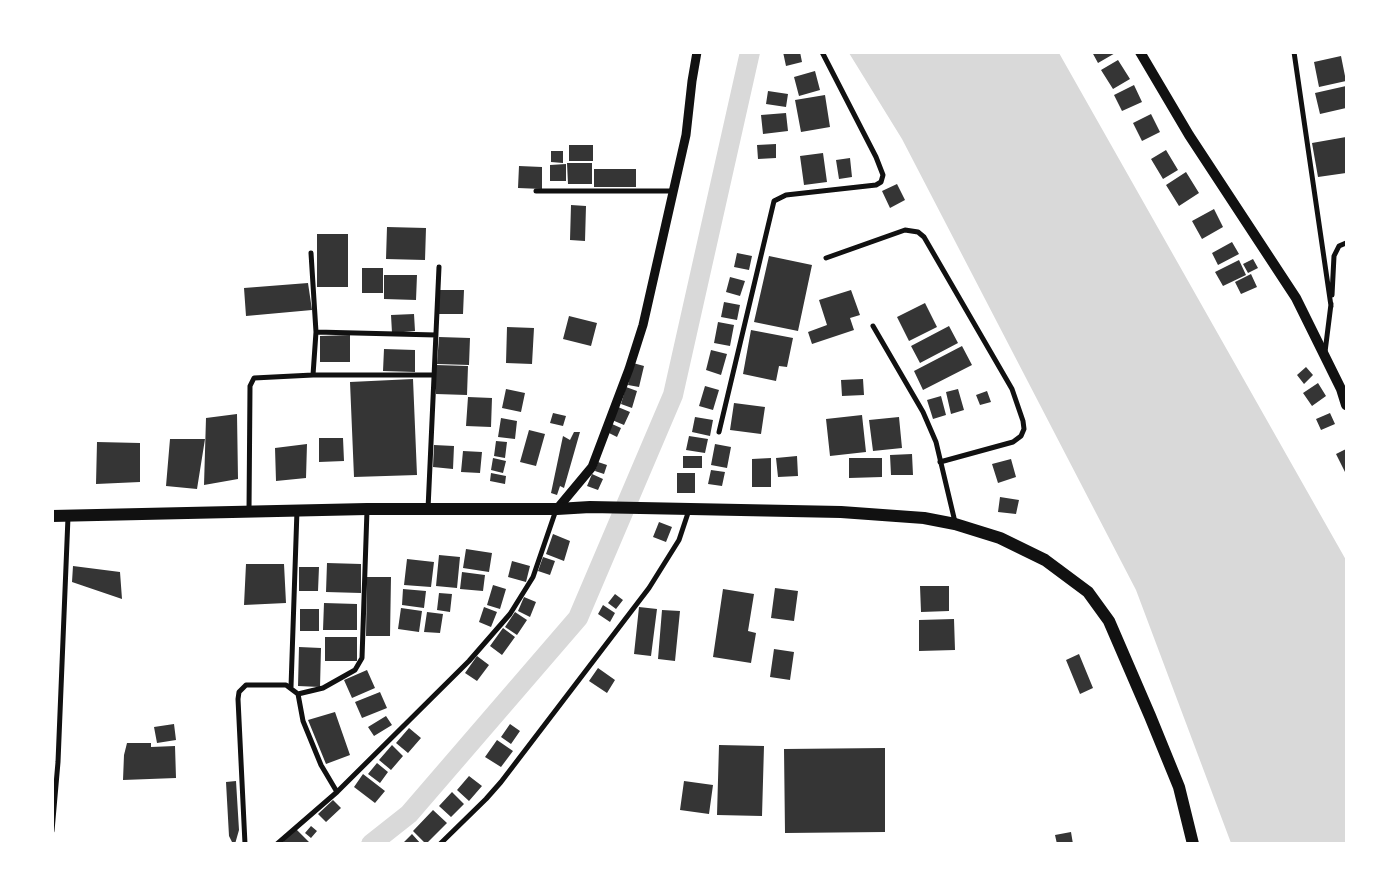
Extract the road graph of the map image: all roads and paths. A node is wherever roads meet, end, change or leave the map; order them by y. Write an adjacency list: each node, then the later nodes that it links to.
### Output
1 (697, 52): 6 (street)
2 (822, 52): 19 (street)
3 (1140, 52): 15 (main road)
4 (1294, 52): 11 (street)
5 (536, 191): 6 (street)
6 (673, 191): 24 (street)
7 (1346, 244): 11 (street)
8 (311, 253): 13 (street)
9 (826, 258): 20 (street)
10 (439, 267): 14 (street)
11 (1331, 306): 15 (street)
12 (872, 326): 20 (street)
13 (316, 332): 14 (street); 16 (street)
14 (436, 335): 17 (street)
15 (1324, 355): 18 (main road)
16 (313, 375): 17 (street); 26 (street)
17 (434, 375): 23 (street)
18 (1346, 405)
19 (719, 432)
20 (940, 462): 29 (street)
21 (685, 508): 24 (main road); 29 (main road); 36 (street)
22 (367, 509): 23 (main road); 25 (main road); 31 (street)
23 (428, 509): 24 (main road)
24 (557, 509): 32 (street)
25 (297, 510): 26 (main road); 30 (street)
26 (249, 512): 27 (main road)
27 (68, 515): 28 (main road); 33 (street)
28 (52, 516)
29 (955, 524): 37 (main road)
30 (291, 687): 31 (street); 34 (street)
31 (298, 694): 32 (street)
32 (337, 792): 35 (street)
33 (52, 831)
34 (245, 844)
35 (277, 844)
36 (440, 844)
37 (1193, 844)

